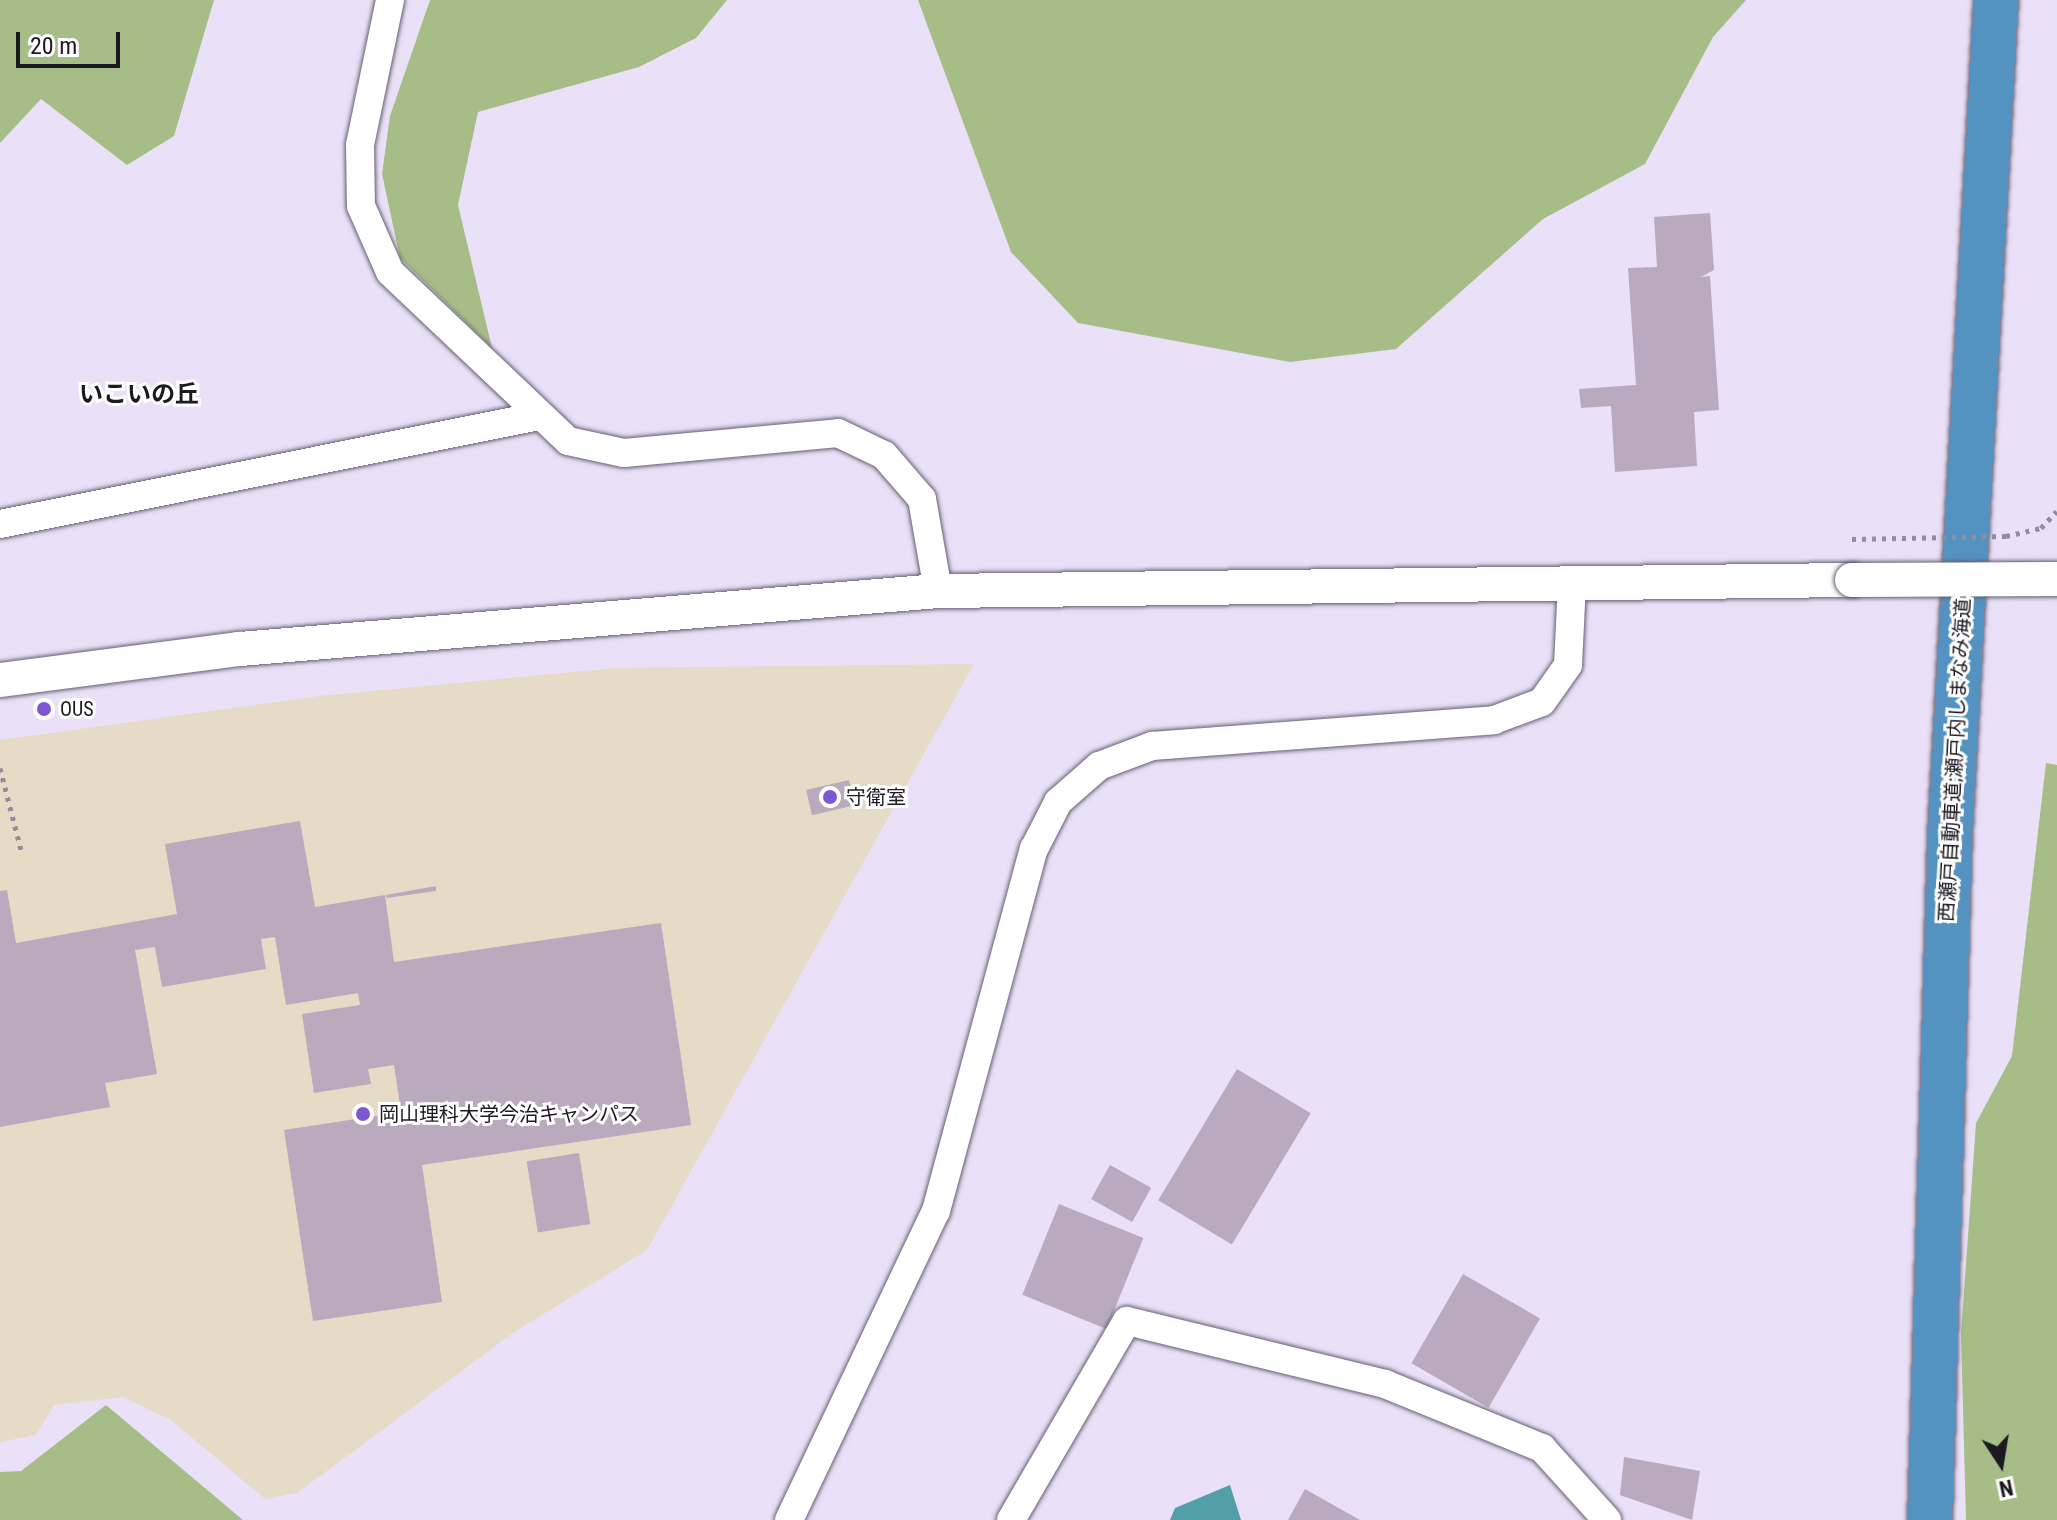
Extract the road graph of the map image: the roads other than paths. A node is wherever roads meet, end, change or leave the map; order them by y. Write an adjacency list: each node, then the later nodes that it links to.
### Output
1 (390, 0): 3 (street)
2 (1996, 0): 12 (highway, 西瀬戸自動車道;瀬戸内しまなみ海道)
3 (539, 416): 4 (street); 7 (street)
4 (0, 524)
5 (2057, 579): 6 (street, bridge)
6 (1572, 583): 7 (street); 9 (street)
7 (938, 591): 8 (street)
8 (0, 680)
9 (789, 1520)
10 (1011, 1520): 11 (street)
11 (1607, 1520)
12 (1930, 1520)

